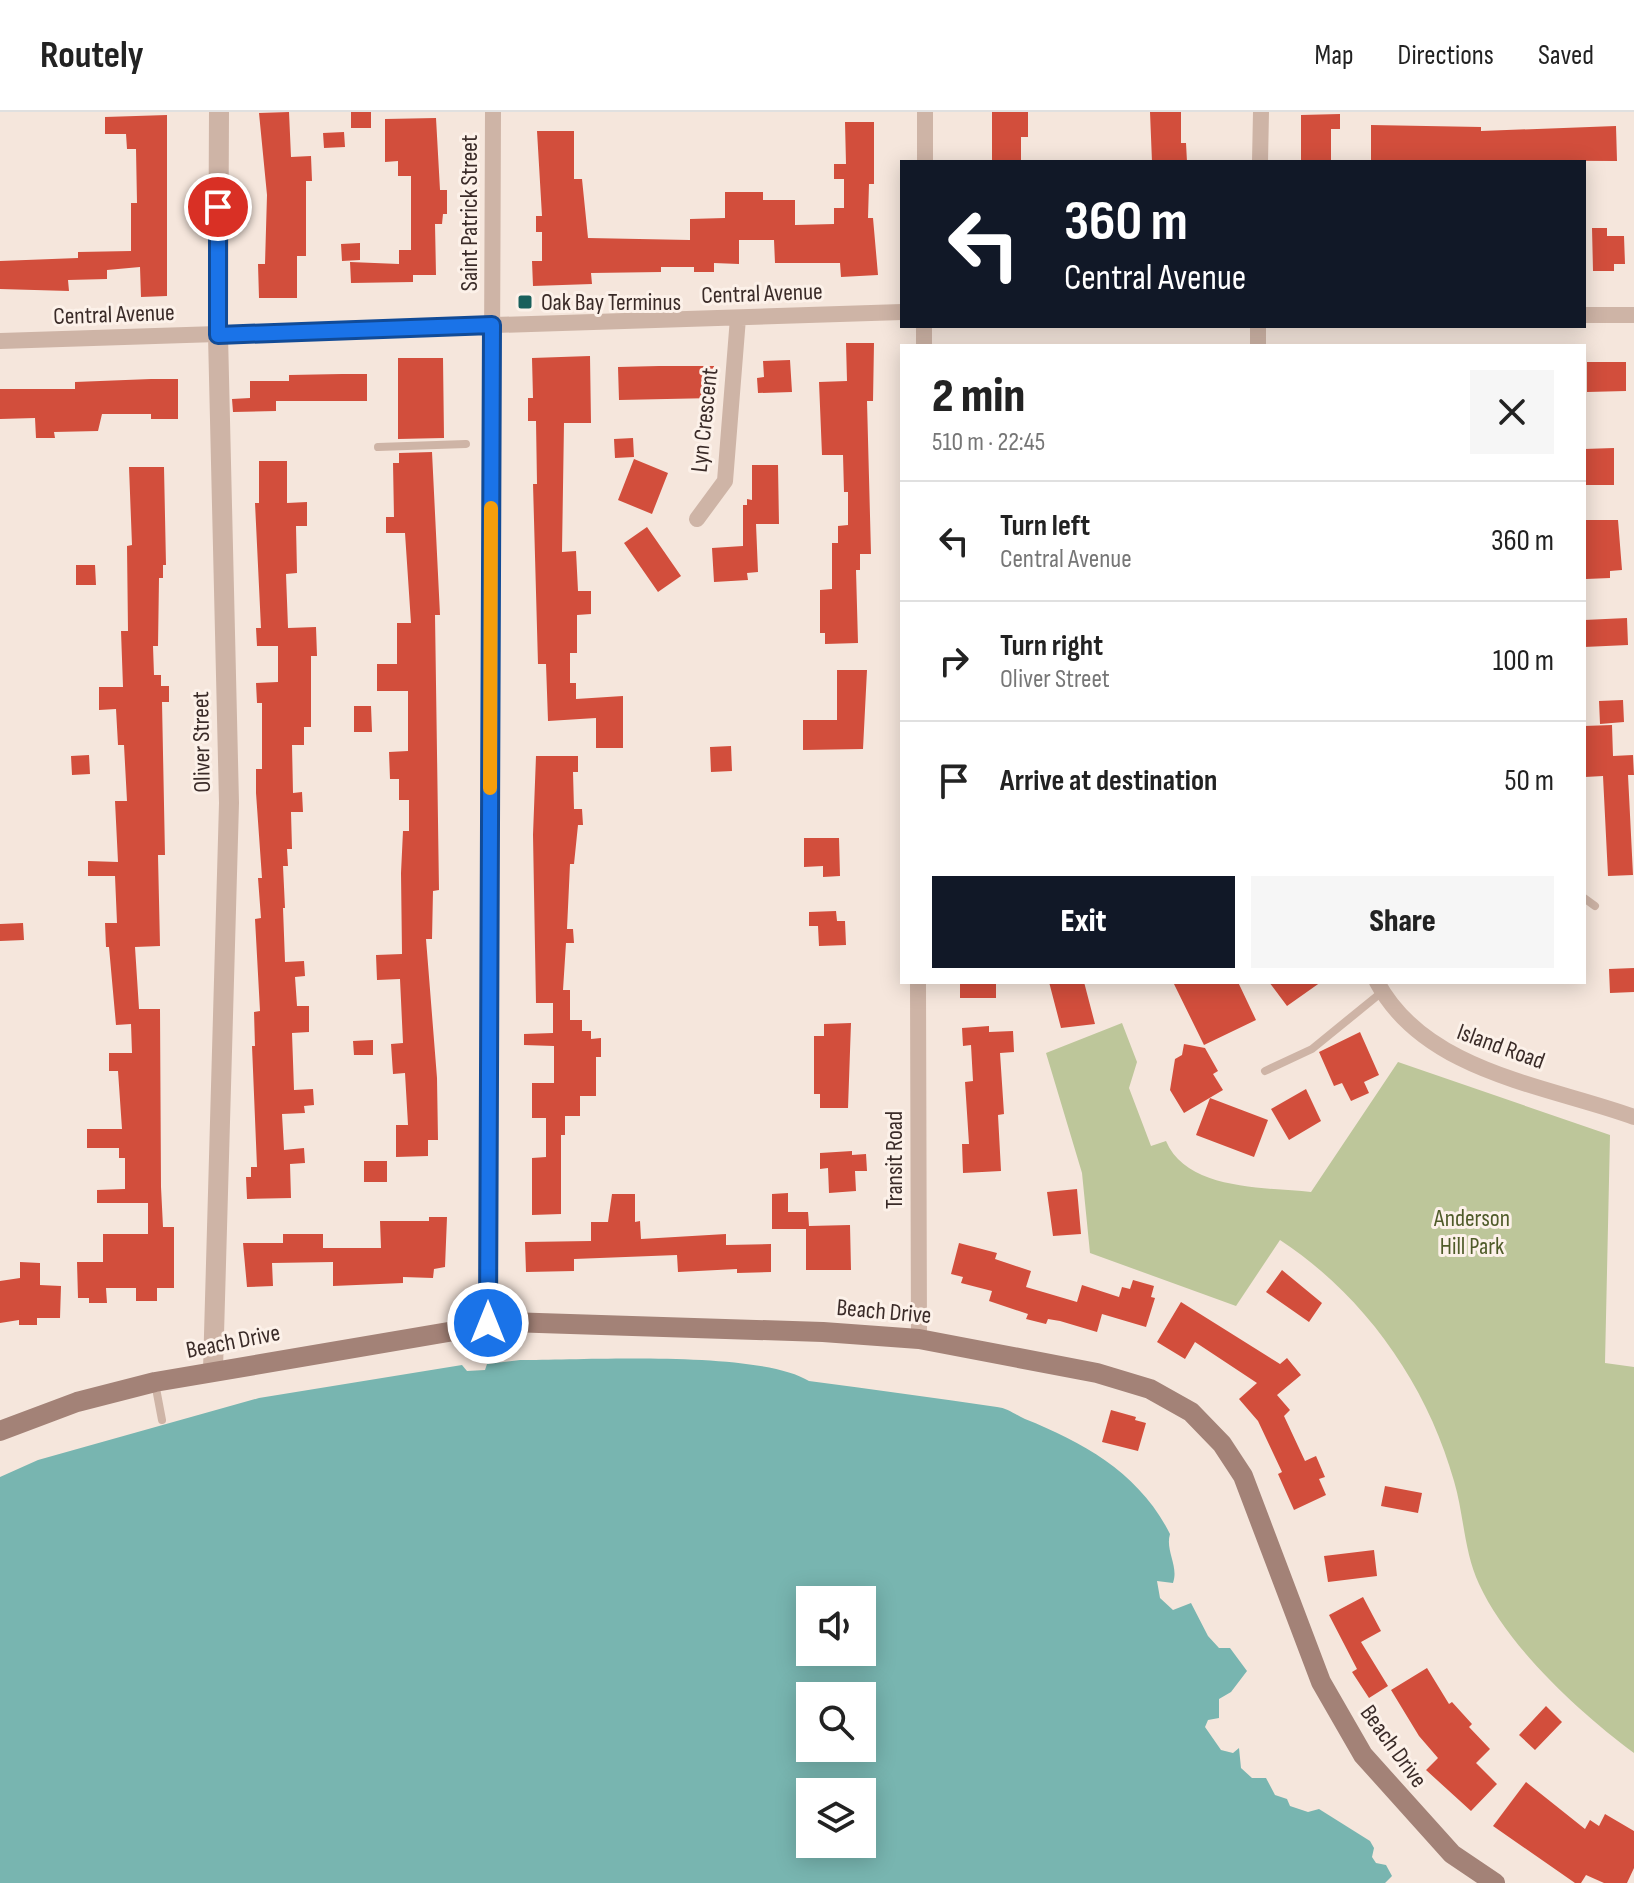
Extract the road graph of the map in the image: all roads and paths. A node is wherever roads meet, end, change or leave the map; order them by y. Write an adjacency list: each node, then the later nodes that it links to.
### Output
1 (219, 112): 12 (street, Oliver Street)
2 (493, 112): 11 (street, Saint Patrick Street)
3 (925, 112): 5 (street)
4 (1261, 112): 6 (street)
5 (925, 160)
6 (1260, 160)
7 (900, 312): 10 (street, Central Avenue)
8 (1586, 315): 9 (street)
9 (1634, 315)
10 (738, 318): 11 (street, Central Avenue); 16 (street, Lyn Crescent)
11 (492, 325): 12 (street, Central Avenue); 23 (street, Saint Patrick Street)
12 (218, 335): 13 (street, Central Avenue); 25 (street, Oliver Street)
13 (0, 341)
14 (466, 444): 15 (lane)
15 (378, 447)
16 (697, 519)
17 (1586, 899): 18 (lane)
18 (1595, 906)
19 (918, 984): 24 (street, Transit Road)
20 (1380, 987): 21 (lane); 22 (street, Island Road)
21 (1265, 1071)
22 (1634, 1117)
23 (488, 1323): 24 (main road, Beach Drive); 25 (main road, Beach Drive)
24 (919, 1339): 29 (main road, Beach Drive)
25 (213, 1370): 26 (main road, Beach Drive)
26 (155, 1382): 27 (lane); 28 (main road, Beach Drive)
27 (162, 1420)
28 (0, 1431)
29 (1495, 1883)

